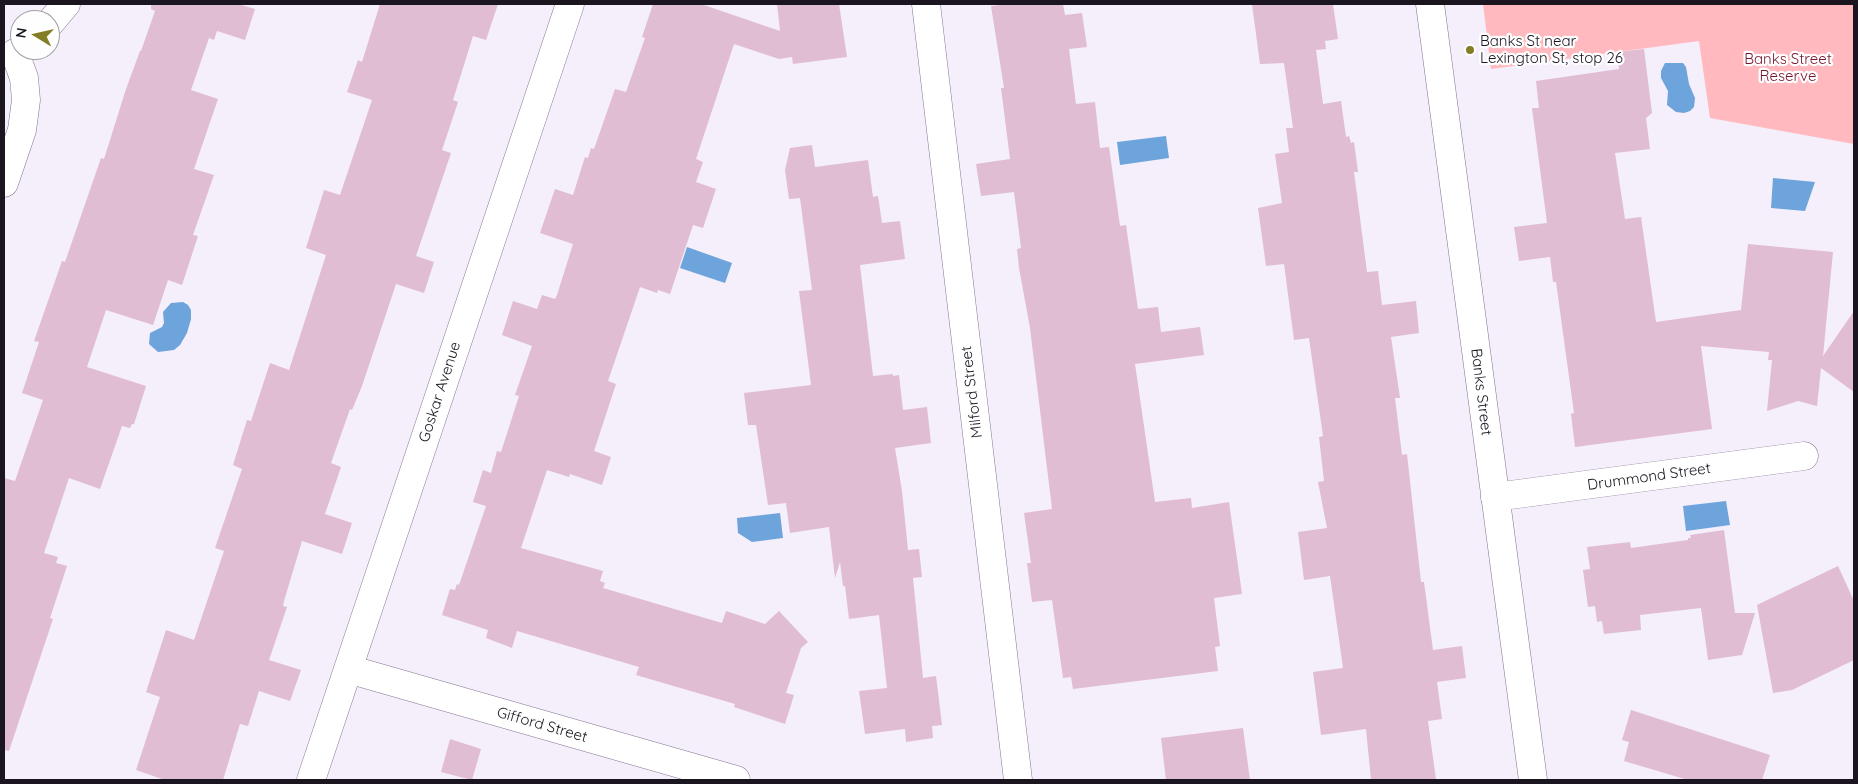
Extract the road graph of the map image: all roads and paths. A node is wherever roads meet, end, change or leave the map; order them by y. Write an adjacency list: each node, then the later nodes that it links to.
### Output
1 (570, 4): 8 (street, Goskar Avenue)
2 (926, 4): 11 (street, Milford Street)
3 (1430, 4): 7 (street, Banks Street)
4 (17, 60): 5 (street)
5 (4, 184)
6 (1804, 456): 7 (street, Drummond Street)
7 (1495, 497): 12 (street, Banks Street)
8 (348, 669): 9 (street, Goskar Avenue); 10 (street, Gifford Street)
9 (311, 780)
10 (736, 780)
11 (1018, 780)
12 (1533, 780)

